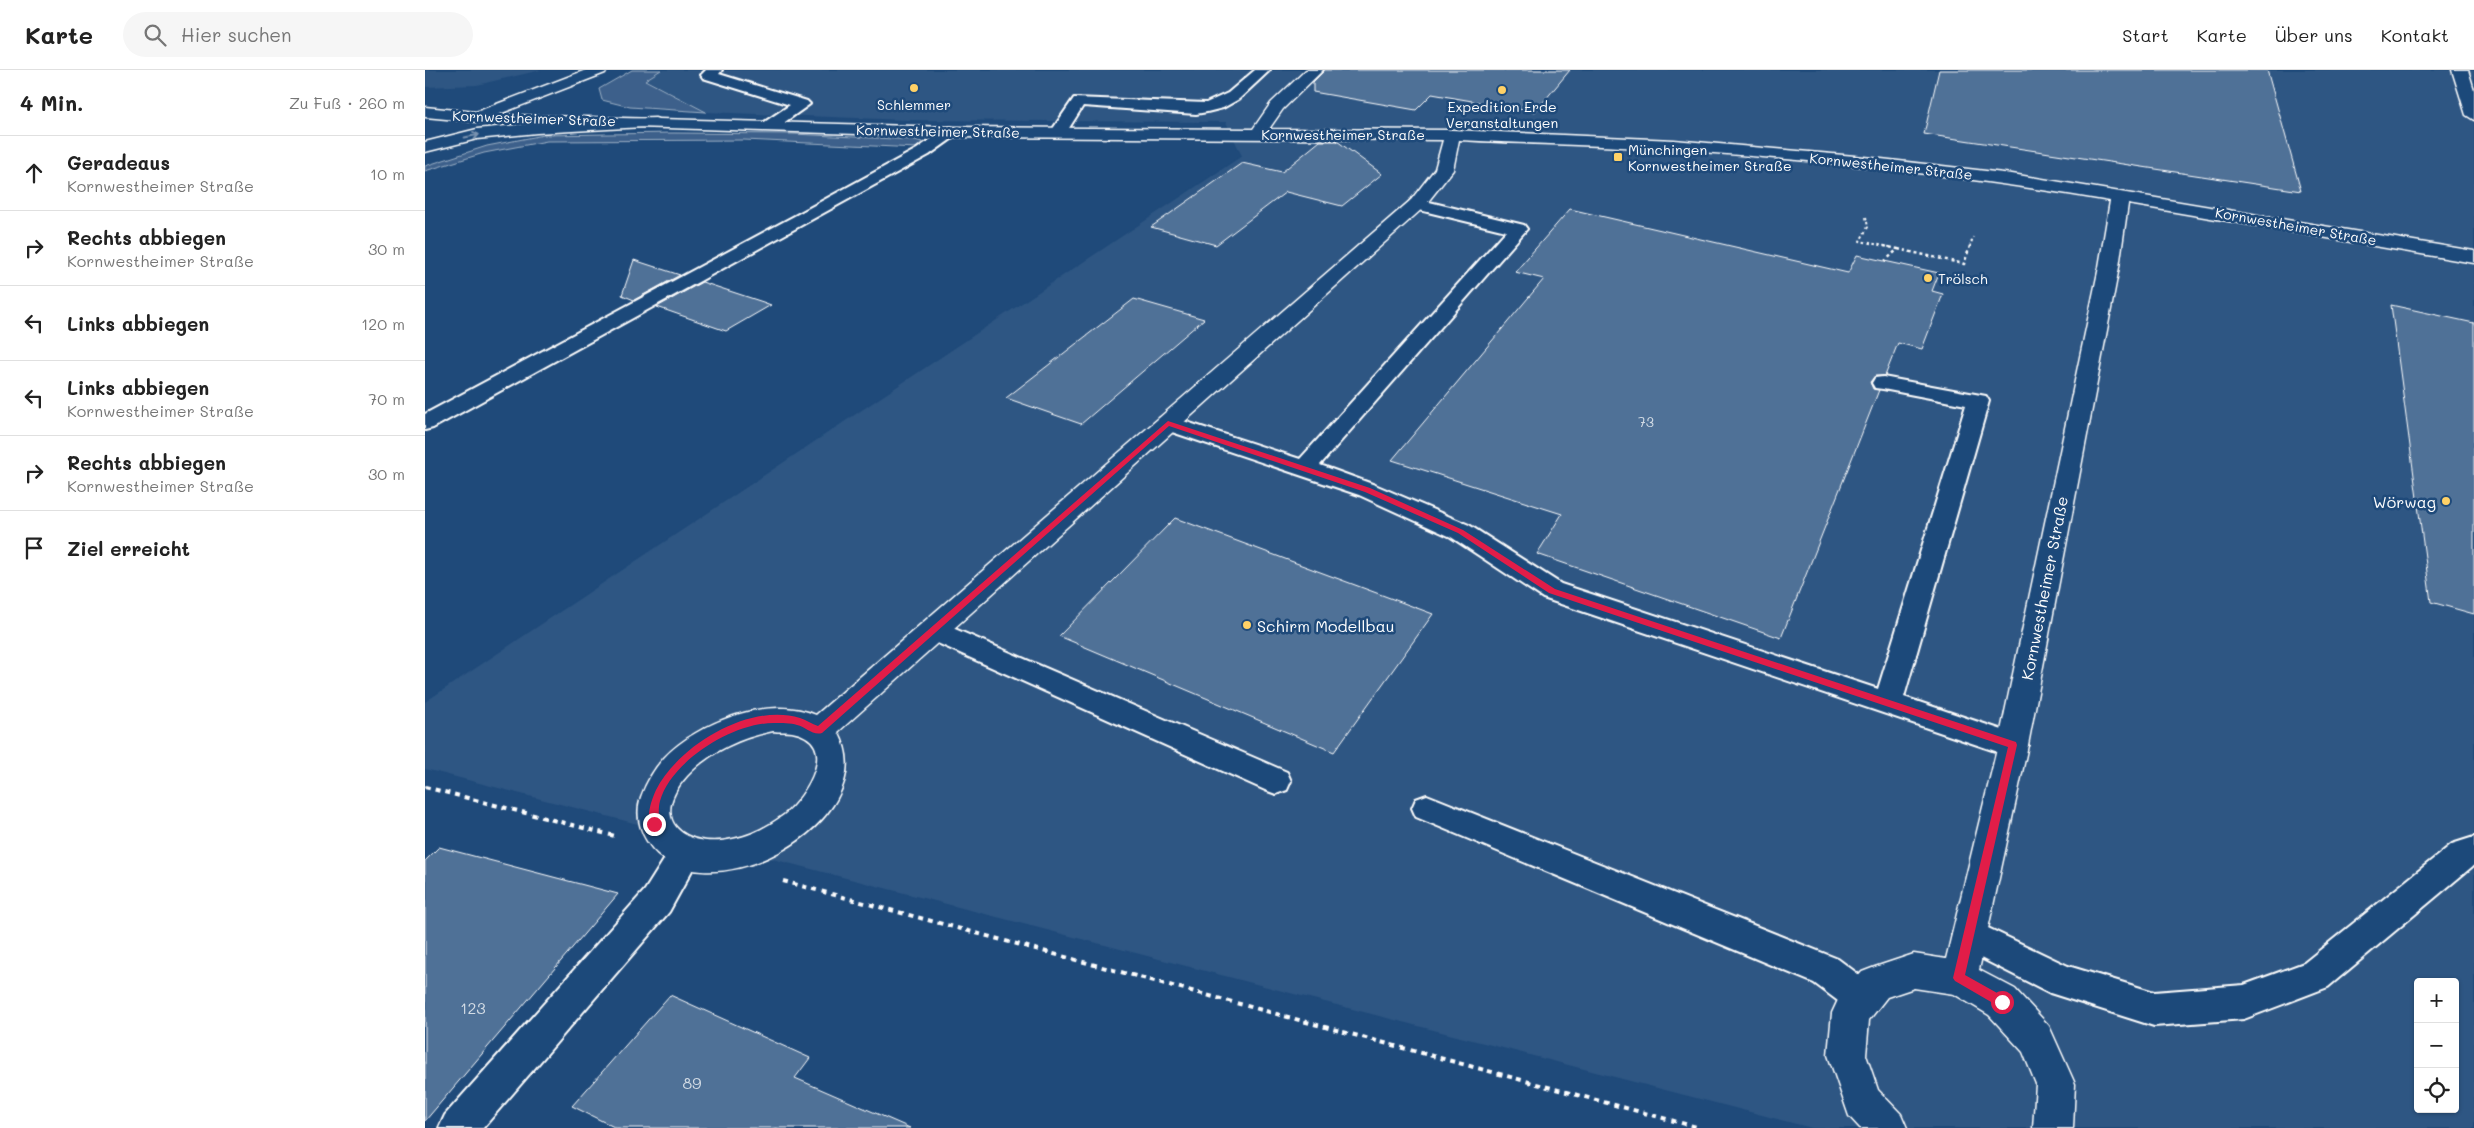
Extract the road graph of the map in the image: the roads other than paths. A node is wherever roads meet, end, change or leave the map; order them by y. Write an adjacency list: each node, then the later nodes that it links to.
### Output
1 (600, 70): 8 (main road)
2 (715, 70): 10 (lane)
3 (1263, 70): 13 (lane)
4 (1315, 70): 14 (main road)
5 (2460, 70): 7 (main road)
6 (425, 112): 8 (main road, Kornwestheimer Straße)
7 (2474, 115)
8 (478, 117): 9 (main road, Kornwestheimer Straße); 11 (main road); 16 (main road)
9 (655, 122): 10 (main road, Kornwestheimer Straße); 17 (main road, one-way to 9)
10 (769, 126): 12 (main road, Kornwestheimer Straße)
11 (425, 131)
12 (951, 132): 13 (main road, Kornwestheimer Straße); 22 (lane)
13 (1059, 133): 14 (main road, Kornwestheimer Straße)
14 (1258, 133): 15 (main road, Kornwestheimer Straße)
15 (1452, 134): 18 (main road, Kornwestheimer Straße); 19 (main road)
16 (425, 143)
17 (425, 147)
18 (2119, 196): 20 (main road, Kornwestheimer Straße); 28 (main road, Kornwestheimer Straße)
19 (1417, 204): 23 (main road); 24 (lane)
20 (2474, 257)
21 (1883, 382): 26 (lane)
22 (425, 423)
23 (1168, 423): 24 (lane); 25 (main road)
24 (1305, 468): 26 (lane)
25 (933, 630): 27 (main road); 29 (lane)
26 (1888, 703): 28 (lane)
27 (819, 731): 32 (main road); 32 (main road)
28 (2013, 745): 33 (main road, Kornwestheimer Straße)
29 (1276, 781)
30 (1427, 808): 35 (lane)
31 (2474, 851): 33 (lane)
32 (685, 854): 36 (lane)
33 (1969, 935): 34 (main road, Kornwestheimer Straße)
34 (1959, 978): 35 (main road); 38 (main road)
35 (1863, 998): 37 (main road)
36 (458, 1128)
37 (1887, 1128)
38 (2053, 1128)

